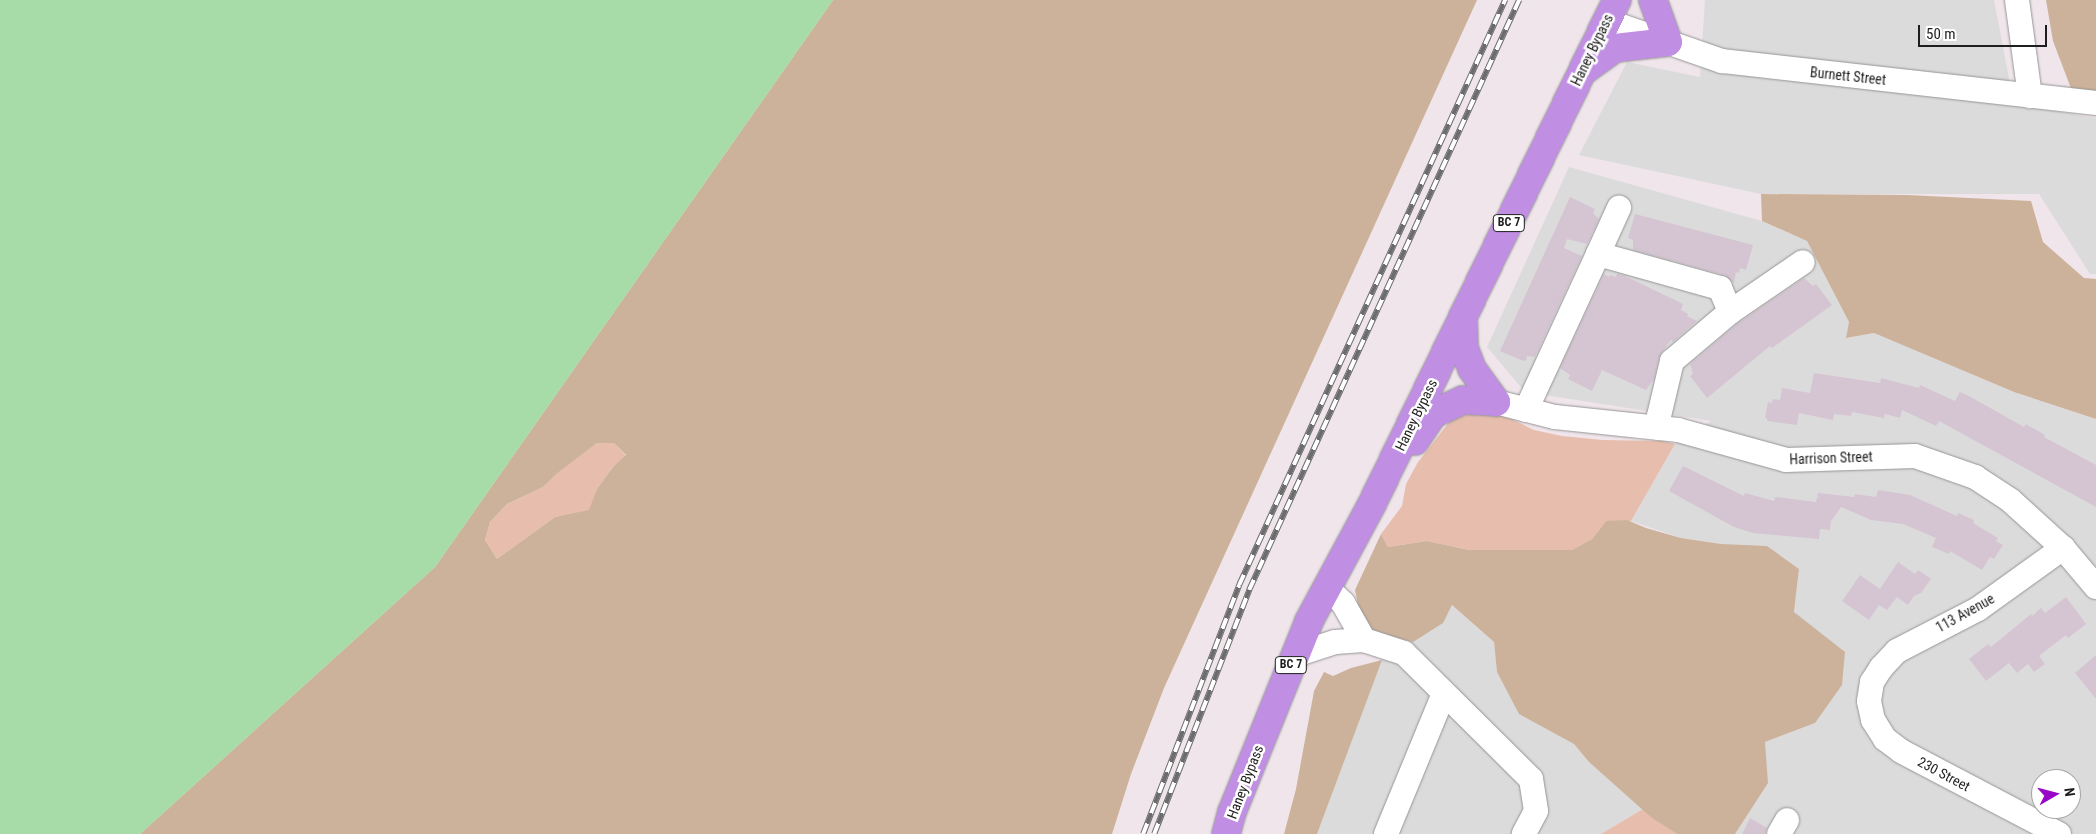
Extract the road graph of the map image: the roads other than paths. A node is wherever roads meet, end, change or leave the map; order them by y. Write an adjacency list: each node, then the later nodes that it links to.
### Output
1 (1653, 0): 4 (highway)
2 (2018, 0): 6 (street)
3 (1612, 10): 4 (street, Burnett Street); 5 (highway, Haney Bypass / BC 7)
4 (1668, 42): 5 (highway); 6 (street, Burnett Street)
5 (1581, 73): 12 (highway, Haney Bypass / BC 7)
6 (2030, 96): 7 (street, Burnett Street)
7 (2096, 103)
8 (1619, 208): 9 (street)
9 (1598, 254): 11 (street); 14 (street)
10 (1803, 262): 11 (street)
11 (1730, 312): 15 (street)
12 (1463, 317): 13 (highway); 16 (highway, Haney Bypass / BC 7)
13 (1496, 402): 14 (street, Harrison Street); 16 (highway)
14 (1526, 410): 15 (street, Harrison Street)
15 (1659, 428): 17 (street, Harrison Street)
16 (1372, 504): 19 (highway, Haney Bypass / BC 7)
17 (2063, 548): 18 (street, Harrison Street); 22 (street, 113 Avenue)
18 (2096, 587)
19 (1327, 588): 20 (street); 21 (highway, Haney Bypass / BC 7)
20 (1364, 640): 21 (street); 23 (street)
21 (1295, 655): 24 (highway, Haney Bypass / BC 7)
22 (1872, 682): 27 (street, 230 Street)
23 (1444, 693): 25 (street); 26 (street)
24 (1226, 834)
25 (1386, 834)
26 (1524, 834)
27 (2059, 834)

